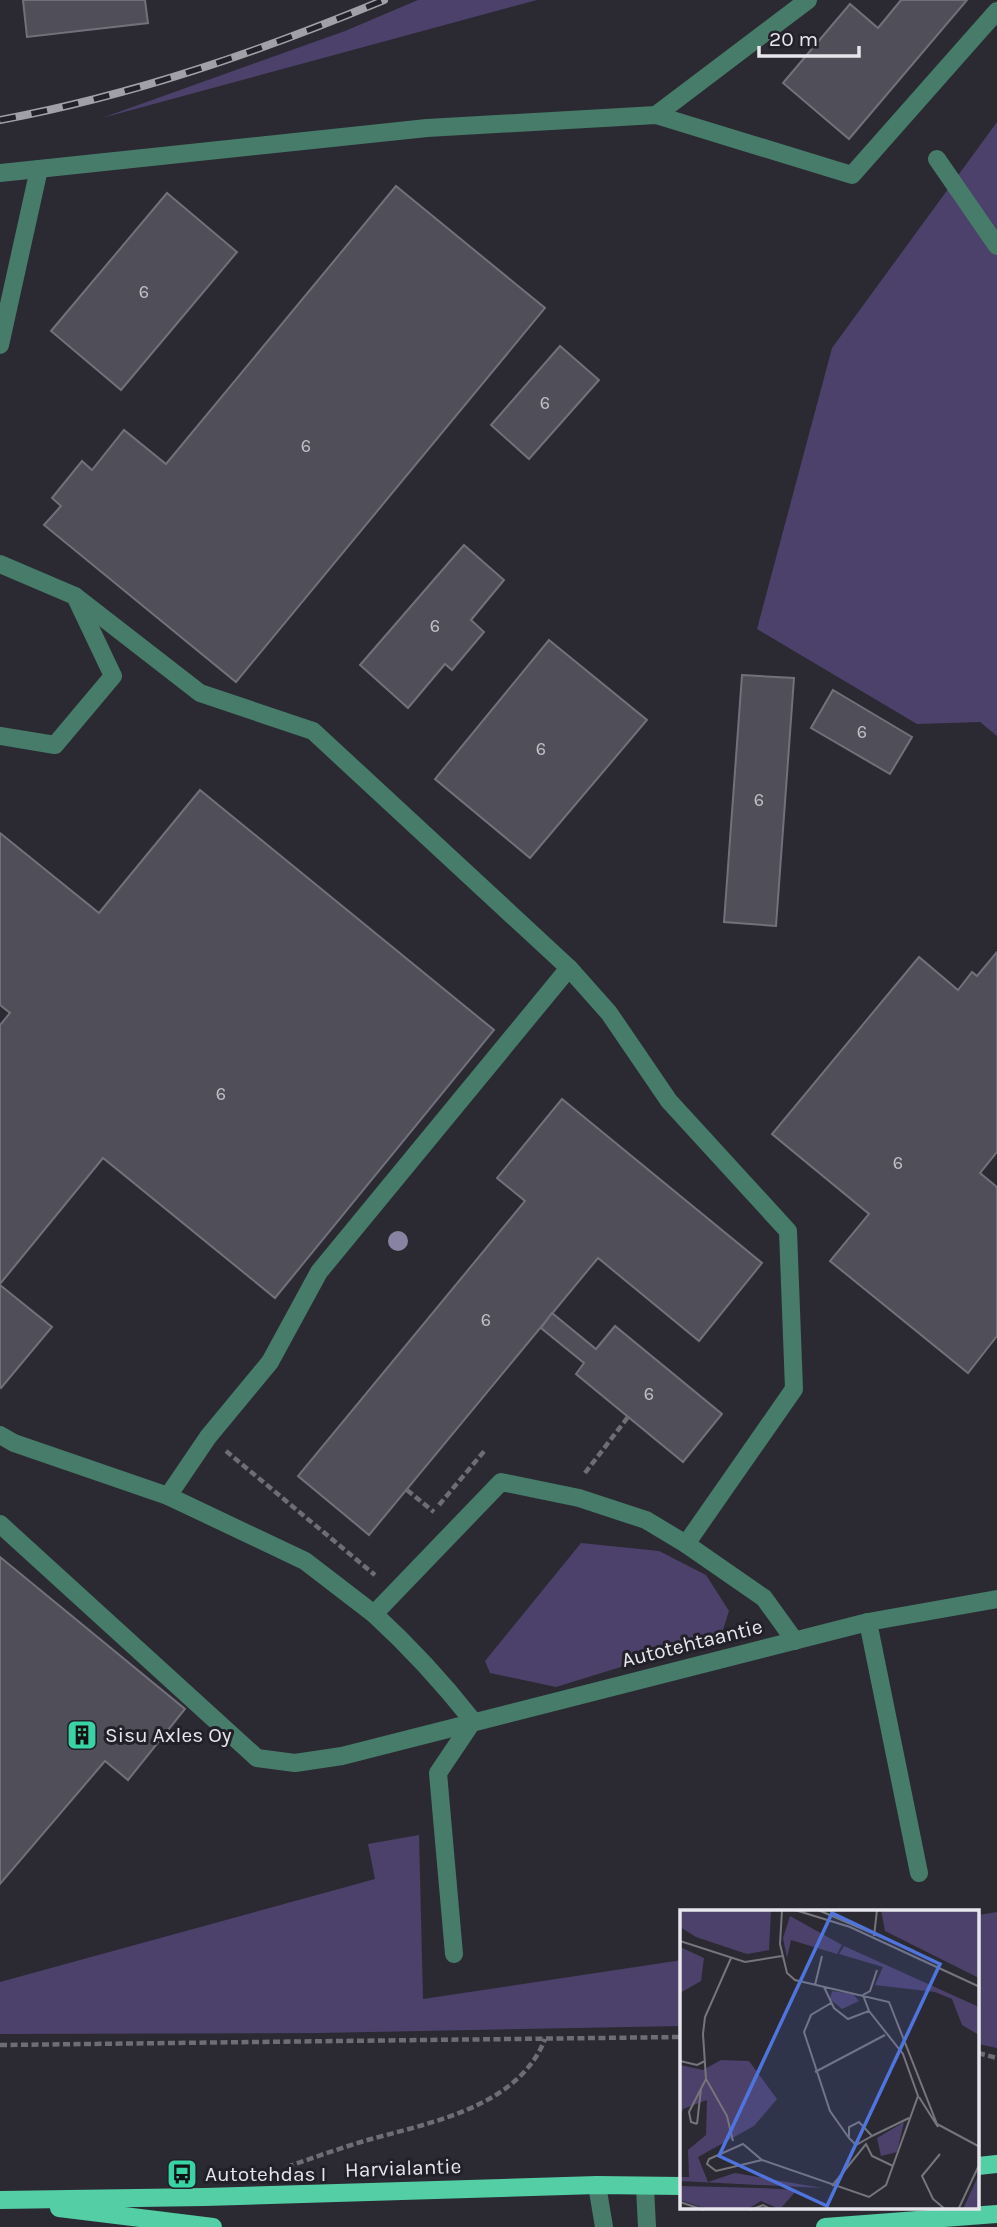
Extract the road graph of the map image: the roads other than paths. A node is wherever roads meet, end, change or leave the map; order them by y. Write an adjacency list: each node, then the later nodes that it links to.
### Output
1 (808, 0): 3 (street)
2 (997, 11): 3 (street)
3 (656, 115): 5 (street)
4 (937, 159): 7 (street)
5 (39, 169): 6 (street); 8 (street)
6 (0, 173)
7 (997, 246)
8 (0, 345)
9 (0, 564): 10 (street)
10 (75, 596): 11 (street); 12 (street)
11 (0, 736)
12 (569, 968): 14 (street); 16 (street)
13 (0, 1435): 14 (street)
14 (168, 1496): 18 (street)
15 (0, 1524): 21 (street, Autotehtaantie)
16 (686, 1544): 18 (street); 20 (street)
17 (997, 1599): 19 (street, Autotehtaantie)
18 (374, 1615): 21 (street)
19 (868, 1622): 20 (street, Autotehtaantie); 22 (street)
20 (795, 1641): 21 (street, Autotehtaantie)
21 (473, 1721): 23 (street)
22 (919, 1873)
23 (454, 1954)
24 (997, 2164): 25 (main road)
25 (979, 2166)
26 (597, 2185): 28 (main road, Harvialantie); 29 (main road, Harvialantie); 32 (street)
27 (680, 2186): 28 (main road, Harvialantie)
28 (645, 2187): 33 (street)
29 (0, 2200): 31 (main road, Harvialantie)
30 (997, 2214): 34 (main road)
31 (213, 2227)
32 (604, 2227)
33 (647, 2227)
34 (825, 2227)

